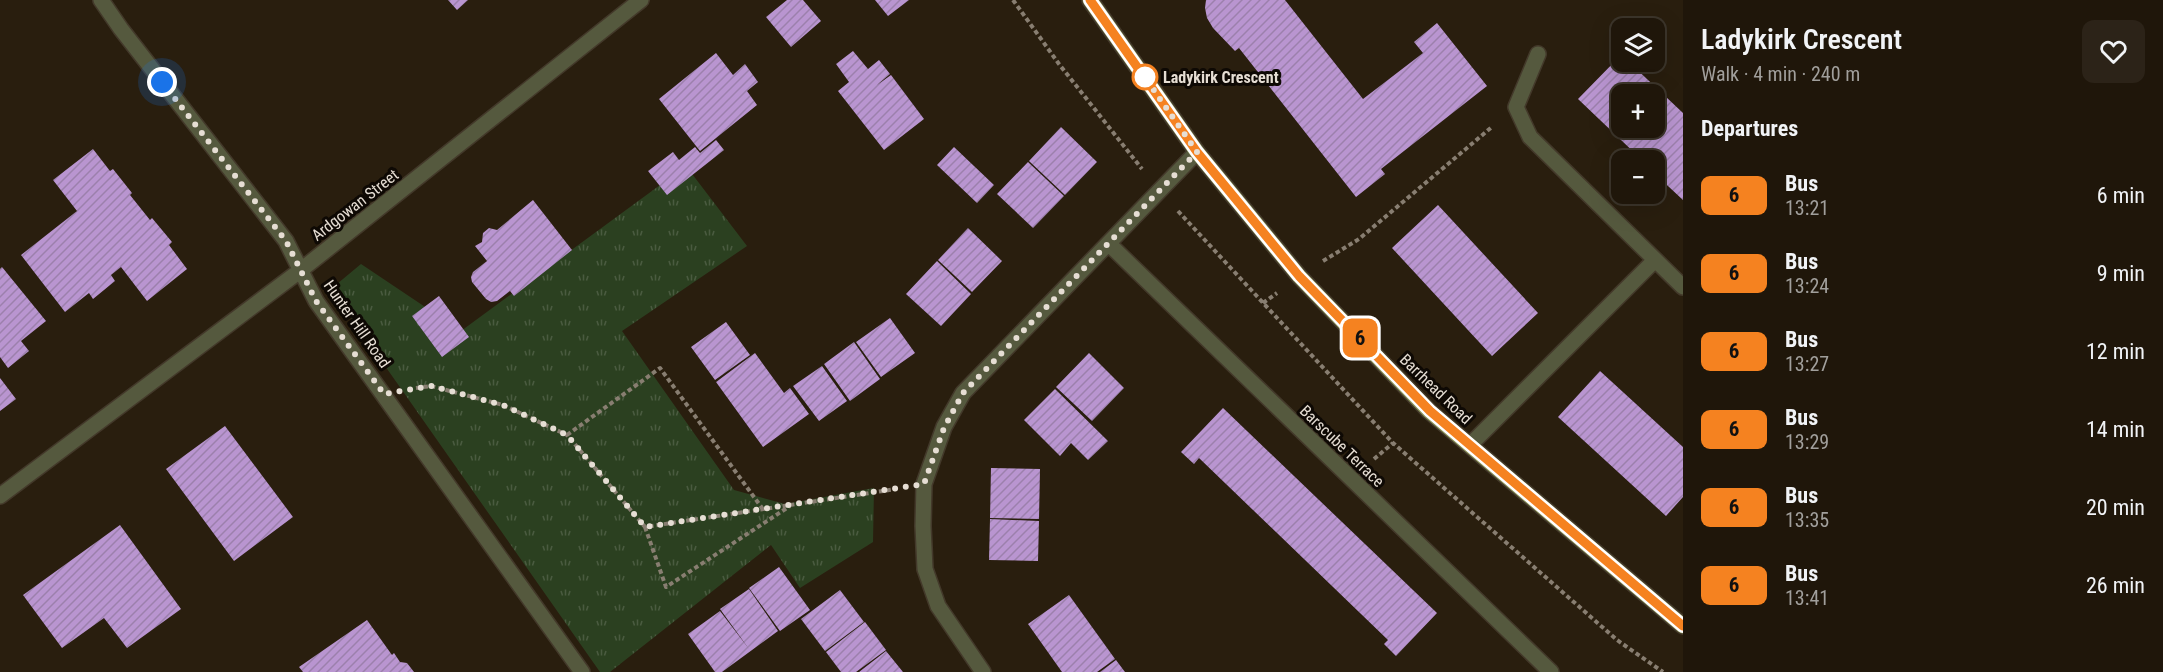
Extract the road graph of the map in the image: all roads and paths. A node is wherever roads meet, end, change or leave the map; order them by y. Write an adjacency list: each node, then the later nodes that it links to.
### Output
1 (101, 0): 11 (street, Hunter Hill Road)
2 (641, 0): 11 (street, Ardgowan Street)
3 (1013, 0): 8 (path)
4 (1090, 0): 7 (main road, Barrhead Road)
5 (1538, 54): 6 (street)
6 (1516, 107): 10 (street); 12 (path)
7 (1197, 152): 8 (street); 12 (main road, Barrhead Road)
8 (1160, 191): 9 (street); 14 (path)
9 (1108, 244): 18 (street); 26 (street, Barscube Terrace)
10 (1655, 260): 13 (street); 17 (street)
11 (301, 270): 15 (street, Hunter Hill Road); 19 (street, Ardgowan Street)
12 (1299, 276): 14 (path); 17 (main road, Barrhead Road)
13 (1683, 287)
14 (1263, 303): 27 (path)
15 (384, 394): 16 (path); 24 (street, Hunter Hill Road)
16 (567, 435): 21 (path); 22 (path)
17 (1470, 445): 23 (main road, Barrhead Road)
18 (924, 484): 20 (path); 25 (street)
19 (0, 496)
20 (792, 504): 21 (path); 22 (path)
21 (762, 508): 22 (path)
22 (645, 527)
23 (1683, 626)
24 (582, 672)
25 (983, 672)
26 (1551, 672)
27 (1663, 672)

